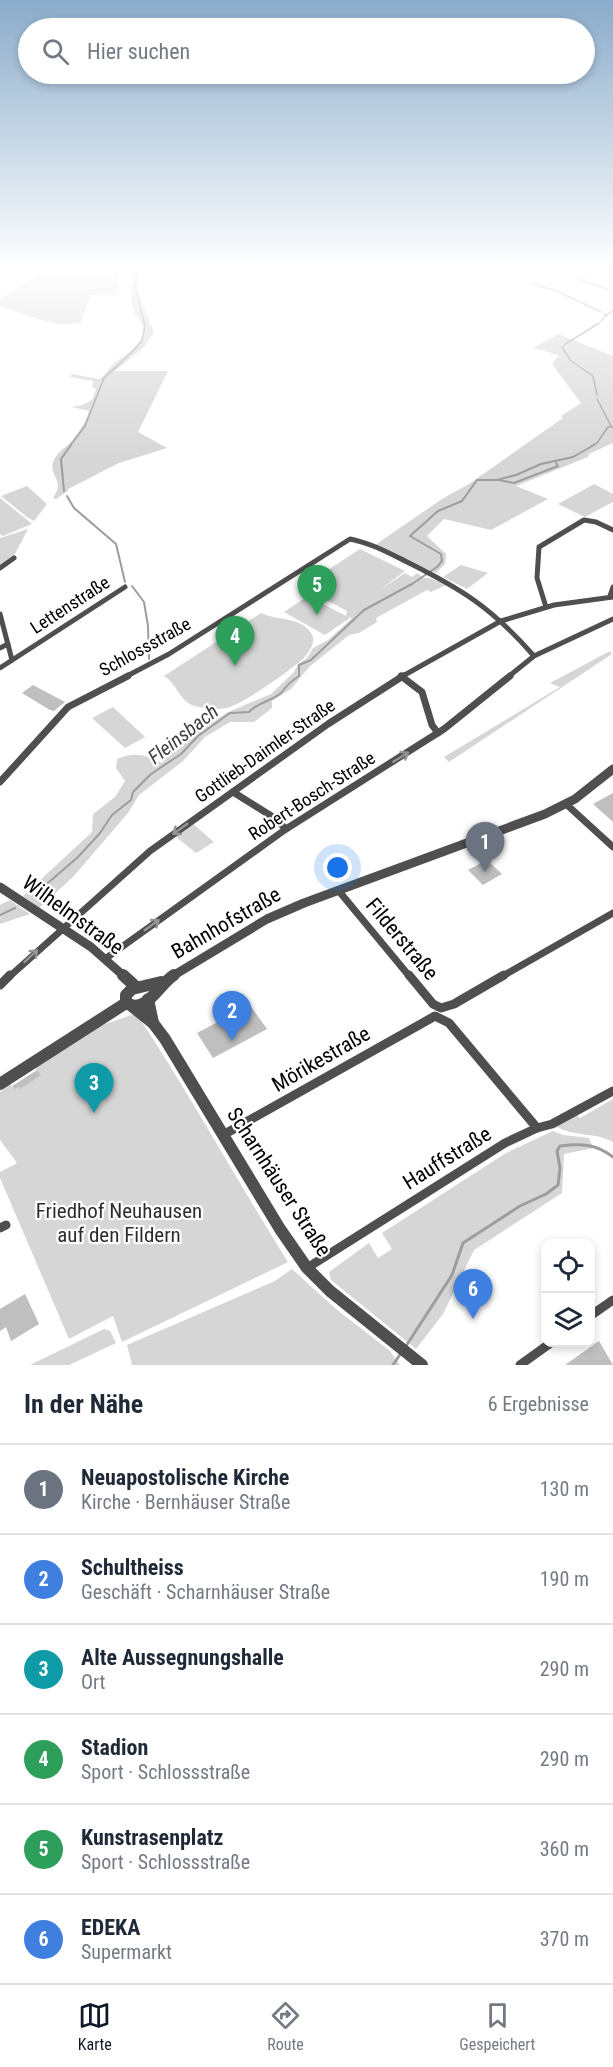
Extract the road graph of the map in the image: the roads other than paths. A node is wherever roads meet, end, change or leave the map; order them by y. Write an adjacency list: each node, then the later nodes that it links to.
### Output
1 (613, 530): 7 (street)
2 (14, 558): 3 (street)
3 (0, 568)
4 (125, 587): 14 (street, Lettenstraße)
5 (613, 587): 6 (street)
6 (611, 596): 7 (street, Gottlieb-Daimler-Straße)
7 (546, 607): 10 (street, Gottlieb-Daimler-Straße)
8 (0, 614): 11 (street)
9 (613, 619): 13 (street, Robert-Bosch-Straße)
10 (501, 621): 13 (street); 16 (street, Gottlieb-Daimler-Straße); 20 (street, Schlossstraße)
11 (8, 644): 12 (street); 14 (street)
12 (0, 648)
13 (534, 656): 17 (street, Robert-Bosch-Straße)
14 (12, 660): 15 (street, Lettenstraße)
15 (0, 668)
16 (401, 676): 17 (street); 22 (street, Gottlieb-Daimler-Straße)
17 (438, 733): 24 (street, Robert-Bosch-Straße, one-way to 17)
18 (613, 769): 23 (street, Bahnhofstraße)
19 (0, 770): 20 (street)
20 (8, 773): 21 (street, Schlossstraße)
21 (0, 782)
22 (233, 792): 24 (street); 29 (street, Gottlieb-Daimler-Straße, one-way to 29)
23 (566, 804): 25 (street); 27 (street, Bahnhofstraße)
24 (286, 829): 30 (street, Robert-Bosch-Straße, one-way to 24)
25 (613, 847)
26 (0, 886): 29 (street, Wilhelmstraße)
27 (338, 890): 31 (street, Bahnhofstraße); 35 (street, Filderstraße)
28 (613, 913): 35 (street, Mörikestraße)
29 (62, 927): 30 (street, Wilhelmstraße); 32 (street, Gottlieb-Daimler-Straße, one-way to 29)
30 (105, 959): 33 (street, Wilhelmstraße)
31 (168, 980): 33 (street, Bahnhofstraße); 34 (street, Bahnhofstraße)
32 (0, 986)
33 (133, 995): 34 (street, Bahnhofstraße); 34 (street); 36 (street, Scharnhäuser Straße); 37 (street, Bahnhofstraße)
34 (148, 999): 36 (street, Scharnhäuser Straße)
35 (439, 1012): 39 (street, Filderstraße); 40 (street, Mörikestraße)
36 (153, 1023): 40 (street, Scharnhäuser Straße)
37 (0, 1084)
38 (613, 1091): 39 (street, Hauffstraße)
39 (537, 1128): 41 (street, Hauffstraße)
40 (223, 1135): 41 (street, Scharnhäuser Straße)
41 (307, 1268): 45 (street, Scharnhäuser Straße)
42 (613, 1300): 43 (street)
43 (595, 1313)
44 (545, 1347): 46 (street)
45 (417, 1360)
46 (520, 1365)

